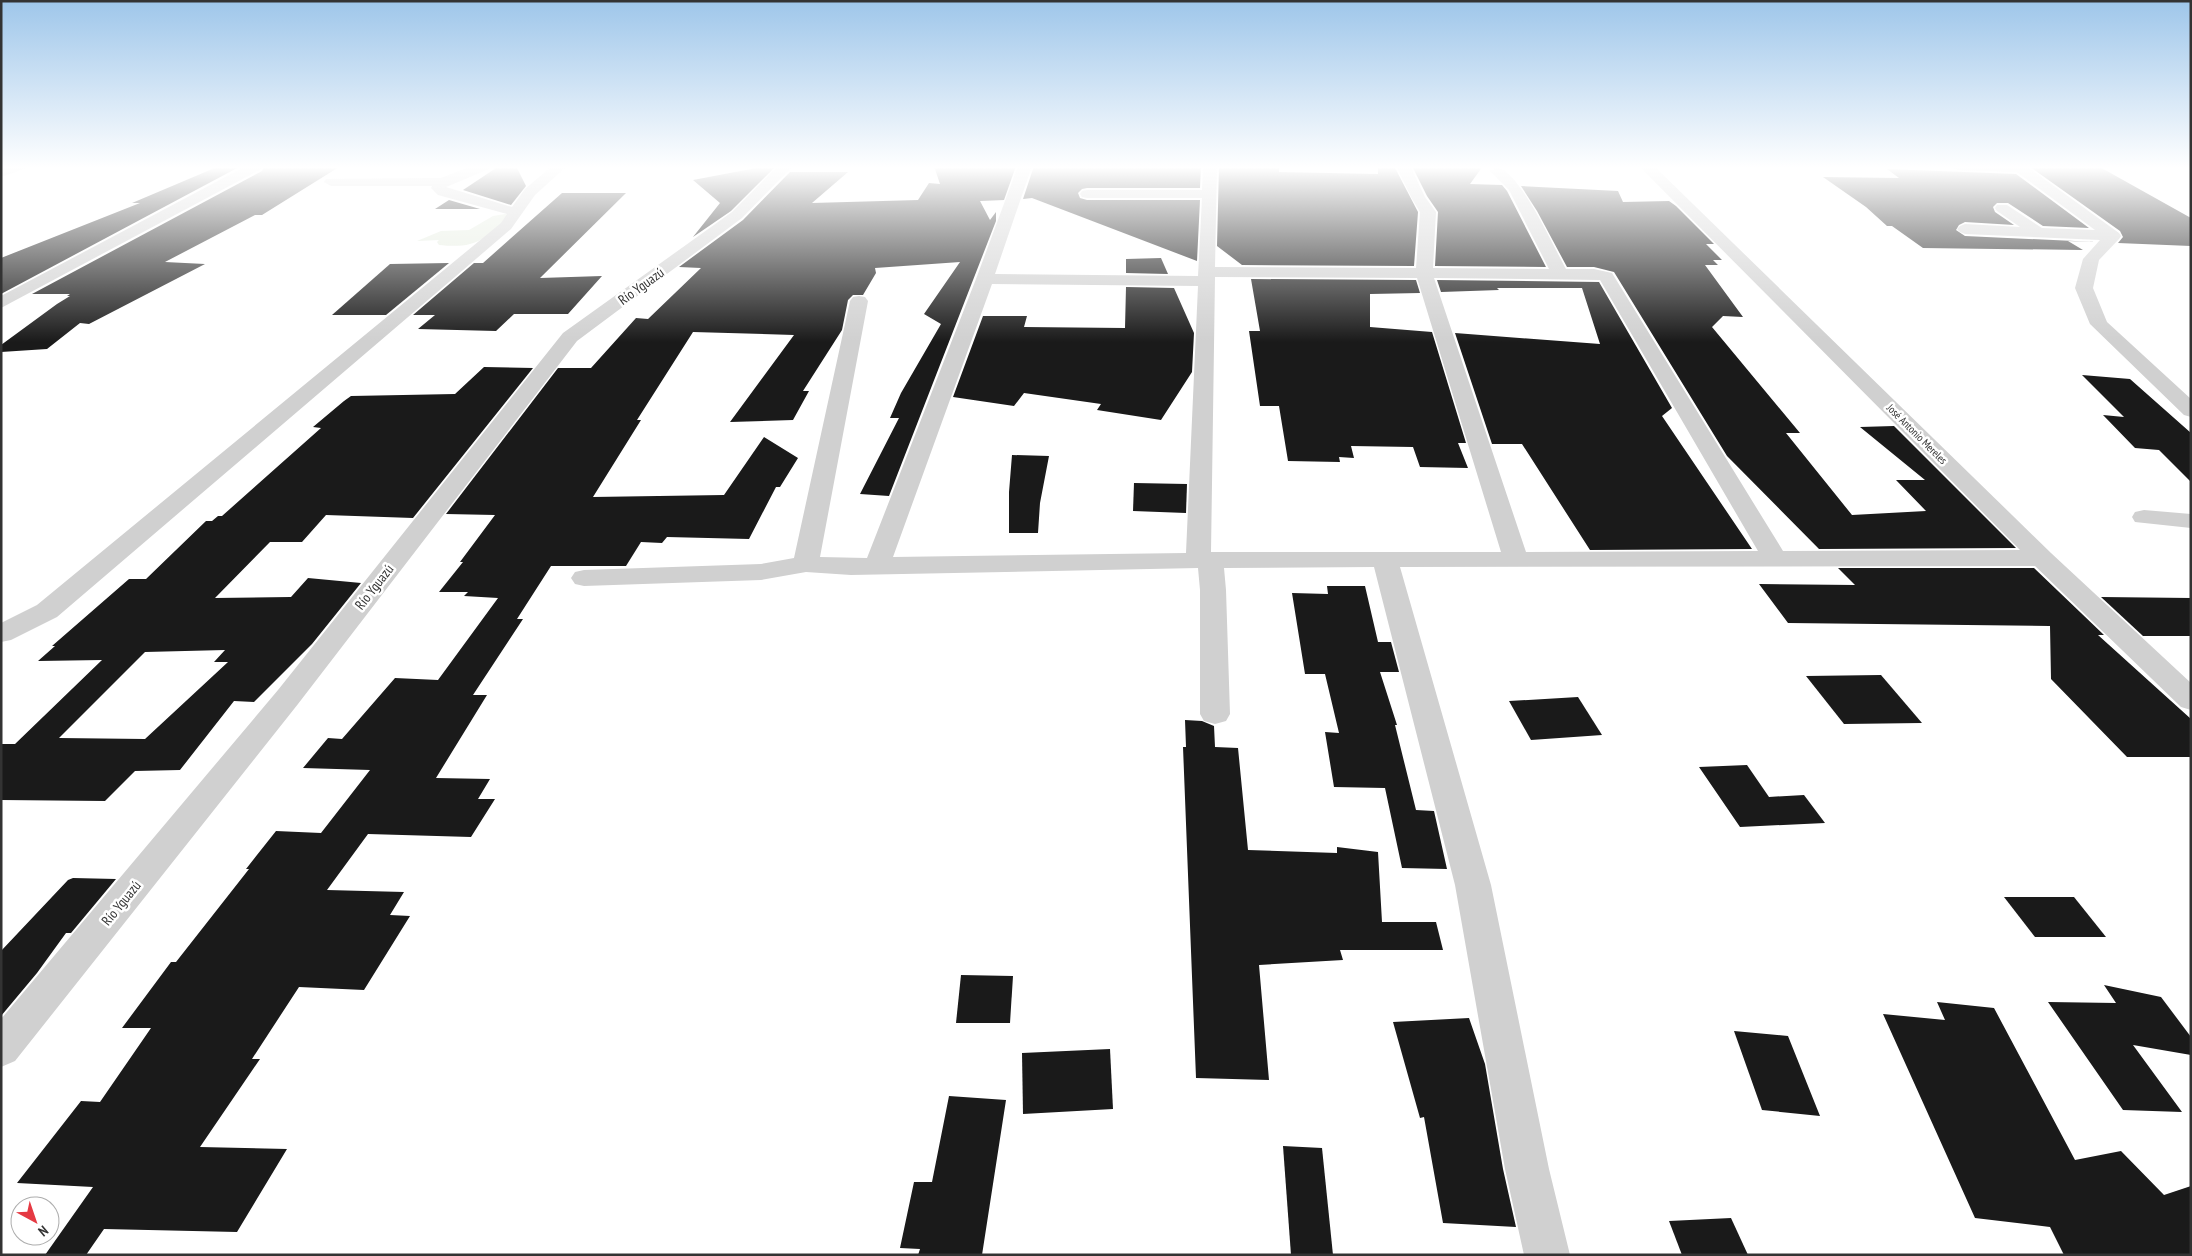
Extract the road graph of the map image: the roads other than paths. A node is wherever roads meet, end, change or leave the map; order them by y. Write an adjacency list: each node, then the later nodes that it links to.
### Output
1 (147, 225): 19 (street)
2 (507, 225): 31 (street)
3 (723, 225): 34 (street, Río Yguazú)
4 (1004, 225): 17 (street)
5 (1207, 225): 16 (street)
6 (1427, 225): 14 (street)
7 (1534, 225): 15 (street)
8 (1705, 225): 23 (street, José Antonio Mereles)
9 (2027, 225): 12 (street)
10 (2097, 225): 13 (street)
11 (1964, 229): 12 (street)
12 (2038, 232): 13 (street)
13 (2113, 236): 20 (street)
14 (1424, 273): 15 (street); 16 (street); 24 (street)
15 (1560, 274): 25 (street)
16 (1206, 276): 17 (street); 26 (street)
17 (985, 279): 29 (street)
18 (858, 301): 28 (street)
19 (1, 303)
20 (2191, 411)
21 (2144, 517): 22 (street)
22 (2191, 521)
23 (2042, 558): 25 (street); 32 (street, José Antonio Mereles)
24 (1516, 559): 25 (street); 27 (street)
25 (1775, 559)
26 (1204, 560): 27 (street); 29 (street); 33 (street)
27 (1385, 561): 35 (street)
28 (806, 564): 29 (street); 30 (street)
29 (877, 565)
30 (584, 578)
31 (1, 634)
32 (2191, 700)
33 (1215, 714)
34 (1, 1049)
35 (1547, 1255)

